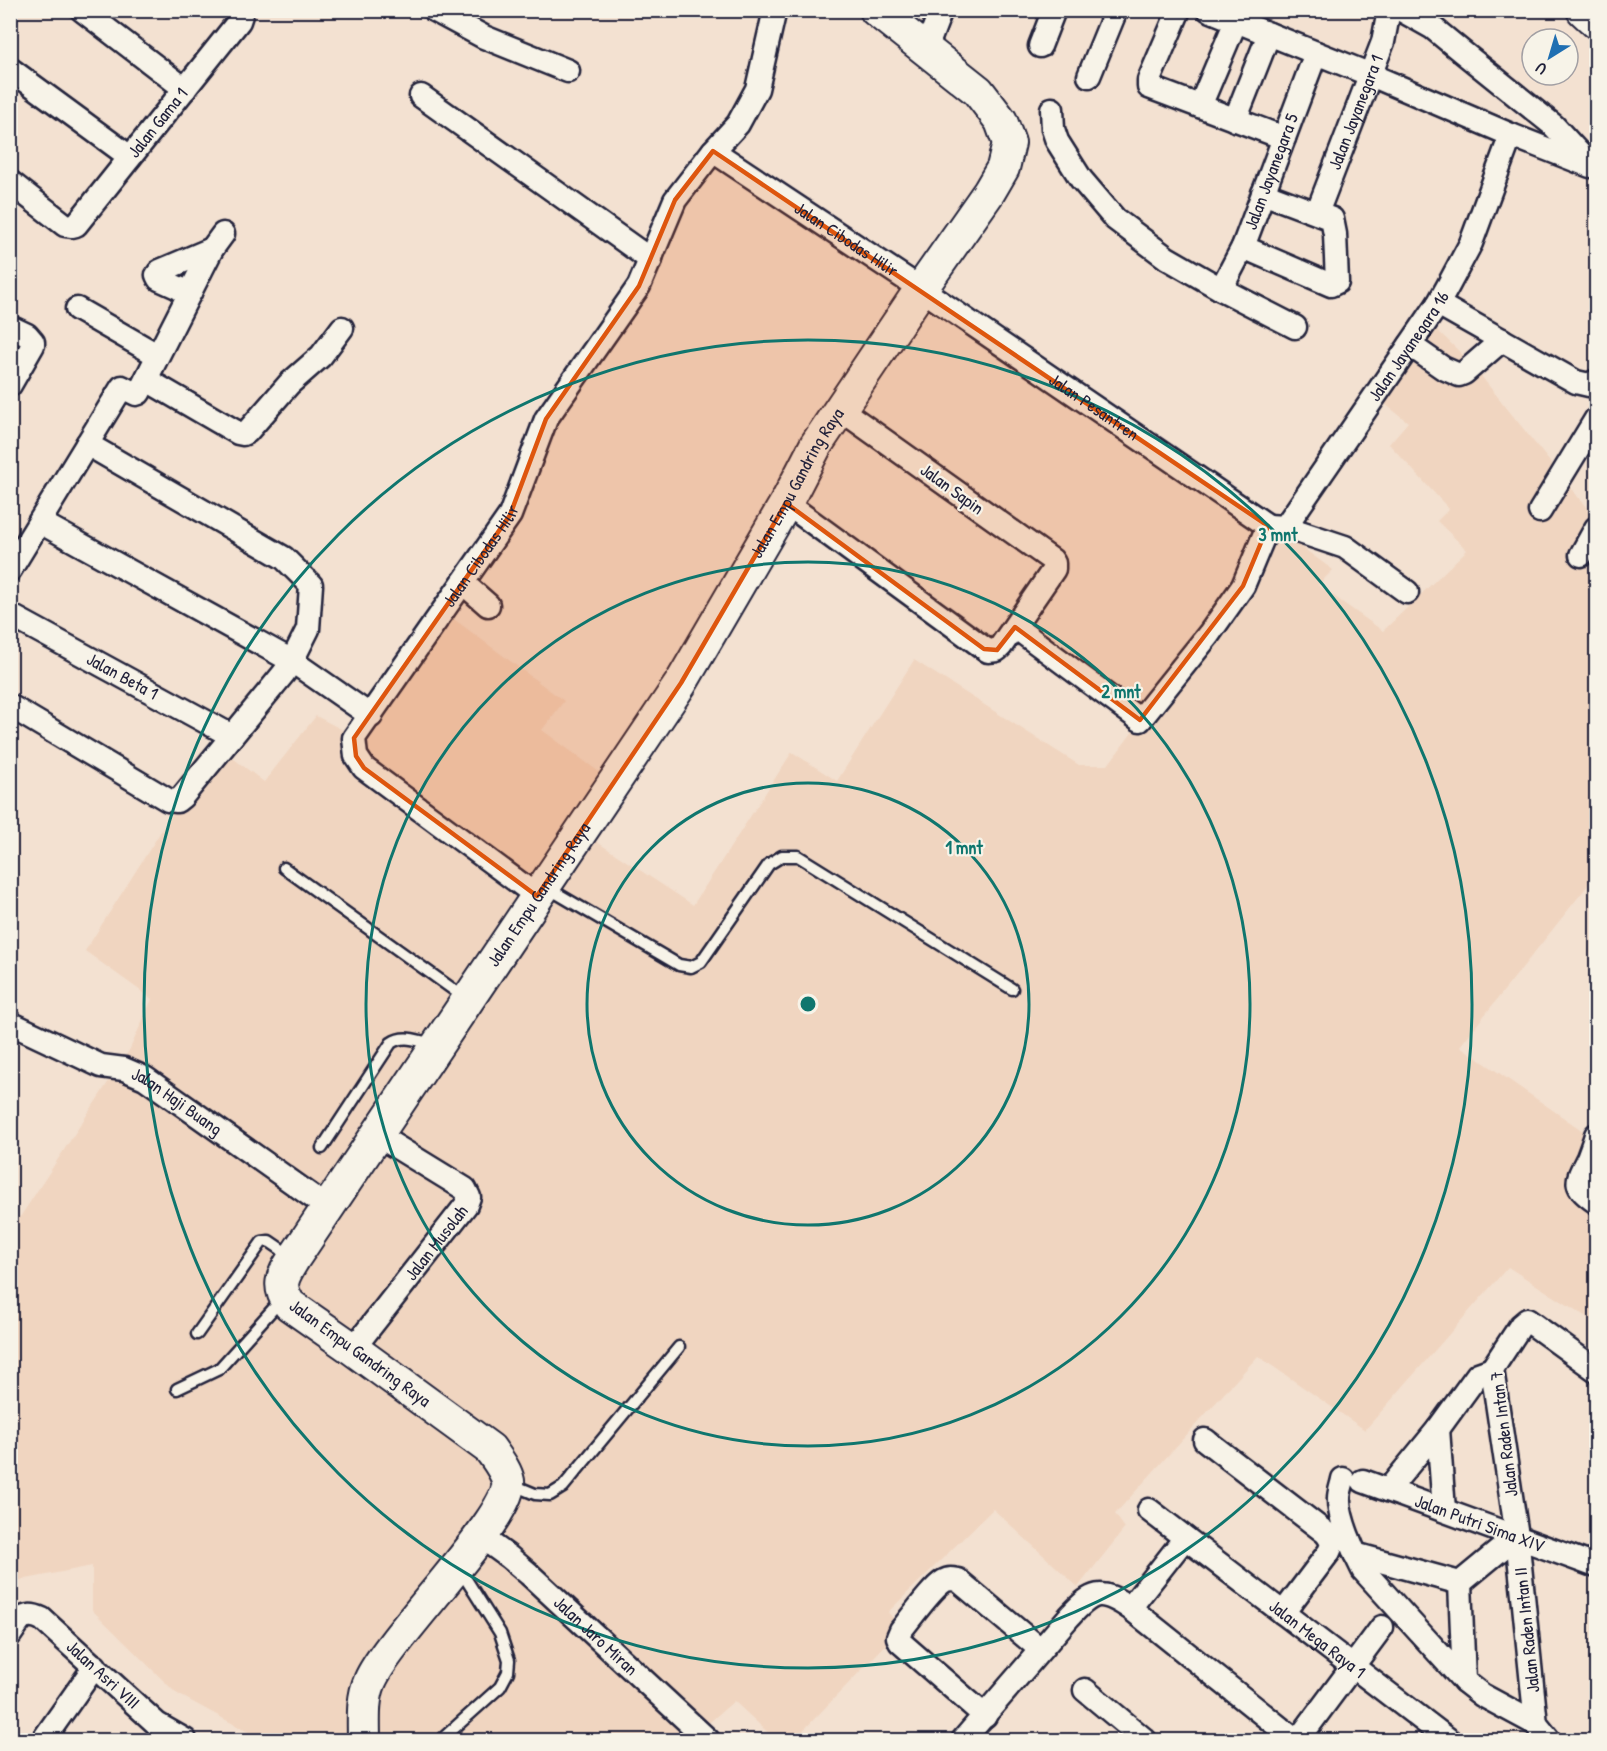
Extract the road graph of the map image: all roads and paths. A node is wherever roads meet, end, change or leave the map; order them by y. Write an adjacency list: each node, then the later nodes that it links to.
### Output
1 (82, 10): 24 (street)
2 (240, 10): 24 (street, Jalan Gama 1)
3 (434, 10): 21 (street)
4 (776, 10): 31 (street, Jalan Cibodas Hilir)
5 (876, 10): 18 (street, Jalan Empu Gandring Raya)
6 (941, 10): 18 (street)
7 (1054, 10): 17 (street)
8 (1116, 10): 23 (street)
9 (1179, 10): 26 (street)
10 (1209, 10): 14 (street)
11 (1389, 10): 22 (street, Jalan Jayanegara 1)
12 (1401, 10): 33 (street)
13 (1583, 10): 15 (street)
14 (1236, 21): 16 (street); 26 (street)
15 (1596, 22)
16 (1269, 34): 19 (street); 28 (street)
17 (1040, 46)
18 (926, 49): 39 (street, Jalan Empu Gandring Raya)
19 (1317, 53): 22 (street); 30 (street, Jalan Jayanegara 5)
20 (10, 69): 32 (street)
21 (568, 71)
22 (1371, 75): 29 (street); 36 (street, Jalan Jayanegara 1)
23 (1089, 76)
24 (185, 89): 32 (street, Jalan Gama 1)
25 (421, 96): 38 (street)
26 (1200, 106): 28 (street)
27 (1052, 109): 40 (street)
28 (1235, 120): 30 (street)
29 (1511, 135): 33 (street); 42 (street, Jalan Jayanegara 16)
30 (1284, 138): 35 (street, Jalan Jayanegara 5)
31 (713, 151): 38 (street, Jalan Cibodas Hilir); 39 (street, Jalan Cibodas Hilir)
32 (130, 157): 34 (street, Jalan Gama 1)
33 (1593, 167)
34 (10, 182)
35 (1263, 193): 36 (street); 37 (street, Jalan Jayanegara 5)
36 (1317, 213): 37 (street)
37 (1244, 247): 40 (street, Jalan Jayanegara 5)
38 (651, 260): 63 (street, Jalan Cibodas Hilir)
39 (921, 289): 53 (street, Jalan Empu Gandring Raya); 59 (street, Jalan Pesantren)
40 (1221, 290): 45 (street)
41 (190, 293): 41 (street); 49 (street)
42 (1438, 304): 47 (street); 48 (street, Jalan Jayanegara 16)
43 (77, 309): 49 (street)
44 (10, 327): 52 (street)
45 (1295, 327)
46 (342, 328): 50 (street)
47 (1502, 340): 48 (street); 51 (street)
48 (1410, 345): 59 (street, Jalan Jayanegara 16)
49 (158, 355): 50 (street)
50 (147, 380): 55 (street)
51 (1596, 381)
52 (10, 385)
53 (840, 409): 56 (street, Jalan Empu Gandring Raya); 67 (street, Jalan Sapin)
54 (1596, 419): 57 (street)
55 (87, 444): 58 (street); 68 (street)
56 (786, 503): 67 (street); 73 (street, Jalan Empu Gandring Raya)
57 (1540, 511)
58 (40, 522): 62 (street); 68 (street)
59 (1276, 526): 64 (street, Jalan Pesantren); 67 (street, Jalan Jayanegara 16)
60 (1596, 528): 61 (street)
61 (1581, 555)
62 (10, 570)
63 (462, 583): 65 (street); 70 (street, Jalan Cibodas Hilir)
64 (1407, 592)
65 (488, 605)
66 (10, 615): 71 (street, Jalan Beta 1)
67 (1015, 627)
68 (292, 661): 70 (street); 71 (street)
69 (10, 706): 71 (street)
70 (371, 716): 73 (street, Jalan Cibodas Hilir)
71 (232, 736)
72 (284, 868): 75 (lane)
73 (542, 890): 74 (lane); 75 (street, Jalan Empu Gandring Raya)
74 (1012, 989)
75 (468, 1000): 77 (street, Jalan Empu Gandring Raya)
76 (10, 1023): 82 (street, Jalan Haji Buang)
77 (437, 1046): 78 (street, Jalan Empu Gandring Raya); 80 (lane)
78 (377, 1134): 82 (street, Jalan Empu Gandring Raya); 87 (street, Jalan Musolah)
79 (1596, 1135): 81 (street)
80 (322, 1148)
81 (1596, 1202)
82 (327, 1207): 83 (street, Jalan Empu Gandring Raya)
83 (294, 1258): 84 (street, Jalan Empu Gandring Raya); 85 (lane)
84 (284, 1296): 87 (street, Jalan Empu Gandring Raya); 90 (lane)
85 (197, 1334)
86 (679, 1347): 93 (lane)
87 (353, 1349): 93 (street, Jalan Empu Gandring Raya)
88 (1492, 1369): 89 (street, Jalan Raden Intan 7); 91 (street); 98 (street, Jalan Raden Intan 7)
89 (1596, 1370)
90 (177, 1389)
91 (1438, 1429): 94 (street); 96 (street)
92 (1204, 1440): 105 (street)
93 (508, 1482): 97 (street)
94 (1388, 1490): 96 (street, Jalan Putri Sima XIV); 100 (street, Jalan Putri Sima XIV)
95 (1149, 1510): 99 (street, Jalan Mega Raya 1)
96 (1444, 1510): 98 (street, Jalan Putri Sima XIV)
97 (480, 1536): 101 (street); 120 (street, Jalan Jaro Miran)
98 (1517, 1536): 102 (street, Jalan Putri Sima XIV); 103 (street); 115 (street, Jalan Raden Intan II)
99 (1185, 1538): 104 (street); 105 (street, Jalan Mega Raya 1)
100 (1354, 1554): 103 (street); 111 (street)
101 (457, 1565): 118 (street); 119 (lane)
102 (1596, 1566)
103 (1460, 1583): 111 (street)
104 (1130, 1608): 108 (street); 123 (street)
105 (1283, 1613): 110 (street, Jalan Mega Raya 1)
106 (16, 1627): 109 (street, Jalan Asri VIII)
107 (1382, 1627): 110 (street)
108 (1040, 1649): 113 (street); 113 (street)
109 (95, 1666): 114 (street, Jalan Asri VIII); 116 (street)
110 (1352, 1668): 123 (street); 124 (street, Jalan Mega Raya 1)
111 (1464, 1681): 115 (street)
112 (1085, 1690): 122 (street)
113 (985, 1716): 121 (street)
114 (152, 1732): 117 (street, Jalan Asri VIII)
115 (1543, 1732)
116 (43, 1740)
117 (185, 1740)
118 (364, 1740)
119 (441, 1740)
120 (708, 1740)
121 (963, 1740)
122 (1145, 1740)
123 (1296, 1740)
124 (1449, 1740)

